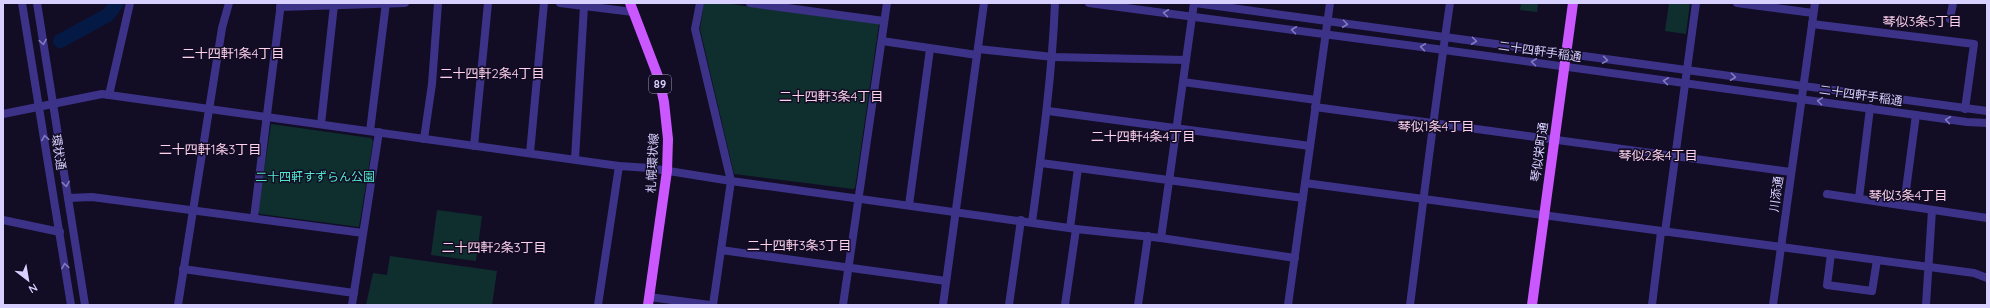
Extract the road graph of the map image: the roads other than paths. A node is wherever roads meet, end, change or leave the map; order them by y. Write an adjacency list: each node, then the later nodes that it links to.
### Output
1 (22, 3): 54 (street, 環状通)
2 (37, 3): 52 (street, 環状通, one-way to 52)
3 (130, 3): 50 (street)
4 (229, 3): 57 (street)
5 (386, 3): 6 (street); 26 (street); 67 (street)
6 (405, 3)
7 (438, 3): 68 (street)
8 (488, 3): 70 (street)
9 (544, 3): 72 (street)
10 (560, 3): 27 (street)
11 (700, 3): 81 (street)
12 (750, 3): 33 (street)
13 (887, 3): 33 (street)
14 (984, 3): 41 (street)
15 (1056, 3): 43 (street)
16 (1089, 3): 31 (street, 二十四軒手稲通, one-way to 16)
17 (1195, 3): 29 (street, 二十四軒手稲通); 31 (street)
18 (1330, 3): 34 (street)
19 (1450, 3): 37 (street)
20 (1573, 3): 42 (main road, 琴似栄町通)
21 (1696, 3): 46 (street)
22 (1737, 3): 30 (street)
23 (1815, 3): 30 (street, 川添通)
24 (1953, 3): 32 (street)
25 (281, 5): 26 (street); 62 (street)
26 (334, 5): 65 (street)
27 (584, 6): 28 (street); 74 (street)
28 (631, 7): 78 (main road, 札幌環状線 / 89)
29 (1256, 7): 34 (street, 二十四軒手稲通)
30 (1814, 13): 35 (street, 川添通)
31 (1192, 16): 36 (street, 二十四軒手稲通, one-way to 31); 44 (street)
32 (1950, 19)
33 (884, 21): 38 (street)
34 (1327, 22): 36 (street); 37 (street, 二十四軒手稲通, one-way to 37)
35 (1812, 24): 49 (street, 川添通); 56 (street)
36 (1325, 34): 40 (street, 二十四軒手稲通, one-way to 36); 53 (street)
37 (1445, 37): 40 (street); 42 (street, 二十四軒手稲通, one-way to 42)
38 (882, 41): 39 (street); 85 (street)
39 (930, 49): 41 (street); 89 (street)
40 (1443, 49): 45 (street, 二十四軒手稲通, one-way to 40); 63 (street)
41 (978, 52): 43 (street); 93 (street)
42 (1566, 54): 45 (main road, 琴似栄町通); 46 (street, 二十四軒手稲通, one-way to 46)
43 (1053, 57): 44 (street); 58 (street)
44 (1186, 60): 47 (street)
45 (1564, 66): 48 (street, 二十四軒手稲通, one-way to 45); 69 (main road, 琴似栄町通)
46 (1687, 71): 48 (street); 49 (street, 二十四軒手稲通, one-way to 49)
47 (1183, 82): 53 (street); 66 (street)
48 (1686, 84): 51 (street, 二十四軒手稲通); 73 (street)
49 (1804, 86): 51 (street, 川添通); 56 (street, 二十四軒手稲通)
50 (109, 95): 52 (street); 57 (street)
51 (1802, 99): 55 (street, 二十四軒手稲通, one-way to 51); 79 (street, 川添通)
52 (52, 104): 54 (street); 84 (street, 環状通, one-way to 84)
53 (1316, 104): 63 (street); 71 (street)
54 (40, 106): 60 (street); 101 (street, 環状通, one-way to 54)
55 (1870, 108): 61 (street, 二十四軒手稲通); 87 (street)
56 (1965, 109): 59 (street, 二十四軒手稲通)
57 (209, 110): 62 (street); 91 (street)
58 (1048, 111): 66 (street); 75 (street)
59 (1987, 111)
60 (3, 114)
61 (1916, 115): 64 (street, 二十四軒手稲通, one-way to 61); 90 (street)
62 (268, 117): 65 (street); 95 (street)
63 (1432, 123): 69 (street); 88 (street)
64 (1987, 123)
65 (321, 124): 67 (street)
66 (1177, 129): 71 (street); 80 (street)
67 (374, 132): 68 (street); 103 (street)
68 (424, 139): 70 (street)
69 (1554, 140): 73 (street); 94 (main road, 琴似栄町通)
70 (474, 146): 72 (street)
71 (1310, 146): 82 (street)
72 (530, 153): 74 (street)
73 (1675, 156): 79 (street); 102 (street)
74 (575, 160): 76 (street)
75 (1041, 163): 77 (street); 99 (street)
76 (619, 166): 78 (street); 122 (street)
77 (1078, 168): 80 (street); 100 (street)
78 (667, 171): 81 (street); 117 (main road, 札幌環状線 / 89)
79 (1791, 172): 106 (street, 川添通)
80 (1170, 180): 86 (street); 105 (street)
81 (731, 181): 85 (street); 107 (street)
82 (1305, 183): 86 (street); 88 (street)
83 (1827, 194): 87 (street)
84 (68, 198): 91 (street); 119 (street, 環状通)
85 (859, 198): 89 (street); 111 (street)
86 (1303, 198): 109 (street)
87 (1859, 198): 90 (street)
88 (1423, 199): 94 (street); 131 (street)
89 (909, 205): 93 (street)
90 (1904, 205): 92 (street)
91 (193, 210): 95 (street); 113 (street)
92 (1932, 210): 96 (street); 112 (street)
93 (956, 212): 98 (street); 115 (street)
94 (1544, 216): 102 (street); 132 (main road, 琴似栄町通)
95 (254, 218): 103 (street)
96 (1987, 218)
97 (3, 220): 101 (street)
98 (1021, 220): 99 (street); 127 (street)
99 (1032, 222): 100 (street)
100 (1073, 228): 104 (street); 128 (street)
101 (60, 232): 118 (street, 環状通, one-way to 101)
102 (1663, 232): 106 (street); 133 (street)
103 (363, 233): 116 (street)
104 (1148, 236): 105 (street); 129 (street)
105 (1162, 238): 109 (street)
106 (1780, 247): 108 (street); 134 (street, 川添通)
107 (721, 250): 111 (street); 124 (street)
108 (1831, 254): 110 (street); 110 (street)
109 (1295, 258): 130 (street)
110 (1877, 260): 112 (street)
111 (849, 267): 115 (street); 125 (street)
112 (1928, 268): 114 (street); 135 (street)
113 (183, 269): 116 (street); 120 (street)
114 (1987, 278)
115 (946, 281): 126 (street)
116 (354, 293): 121 (street)
117 (648, 301): 123 (street)
118 (71, 305)
119 (85, 305)
120 (178, 305)
121 (352, 305)
122 (598, 305)
123 (710, 305)
124 (713, 305)
125 (843, 305)
126 (943, 305)
127 (1009, 305)
128 (1065, 305)
129 (1138, 305)
130 (1288, 305)
131 (1410, 305)
132 (1532, 305)
133 (1652, 305)
134 (1773, 305)
135 (1926, 305)

